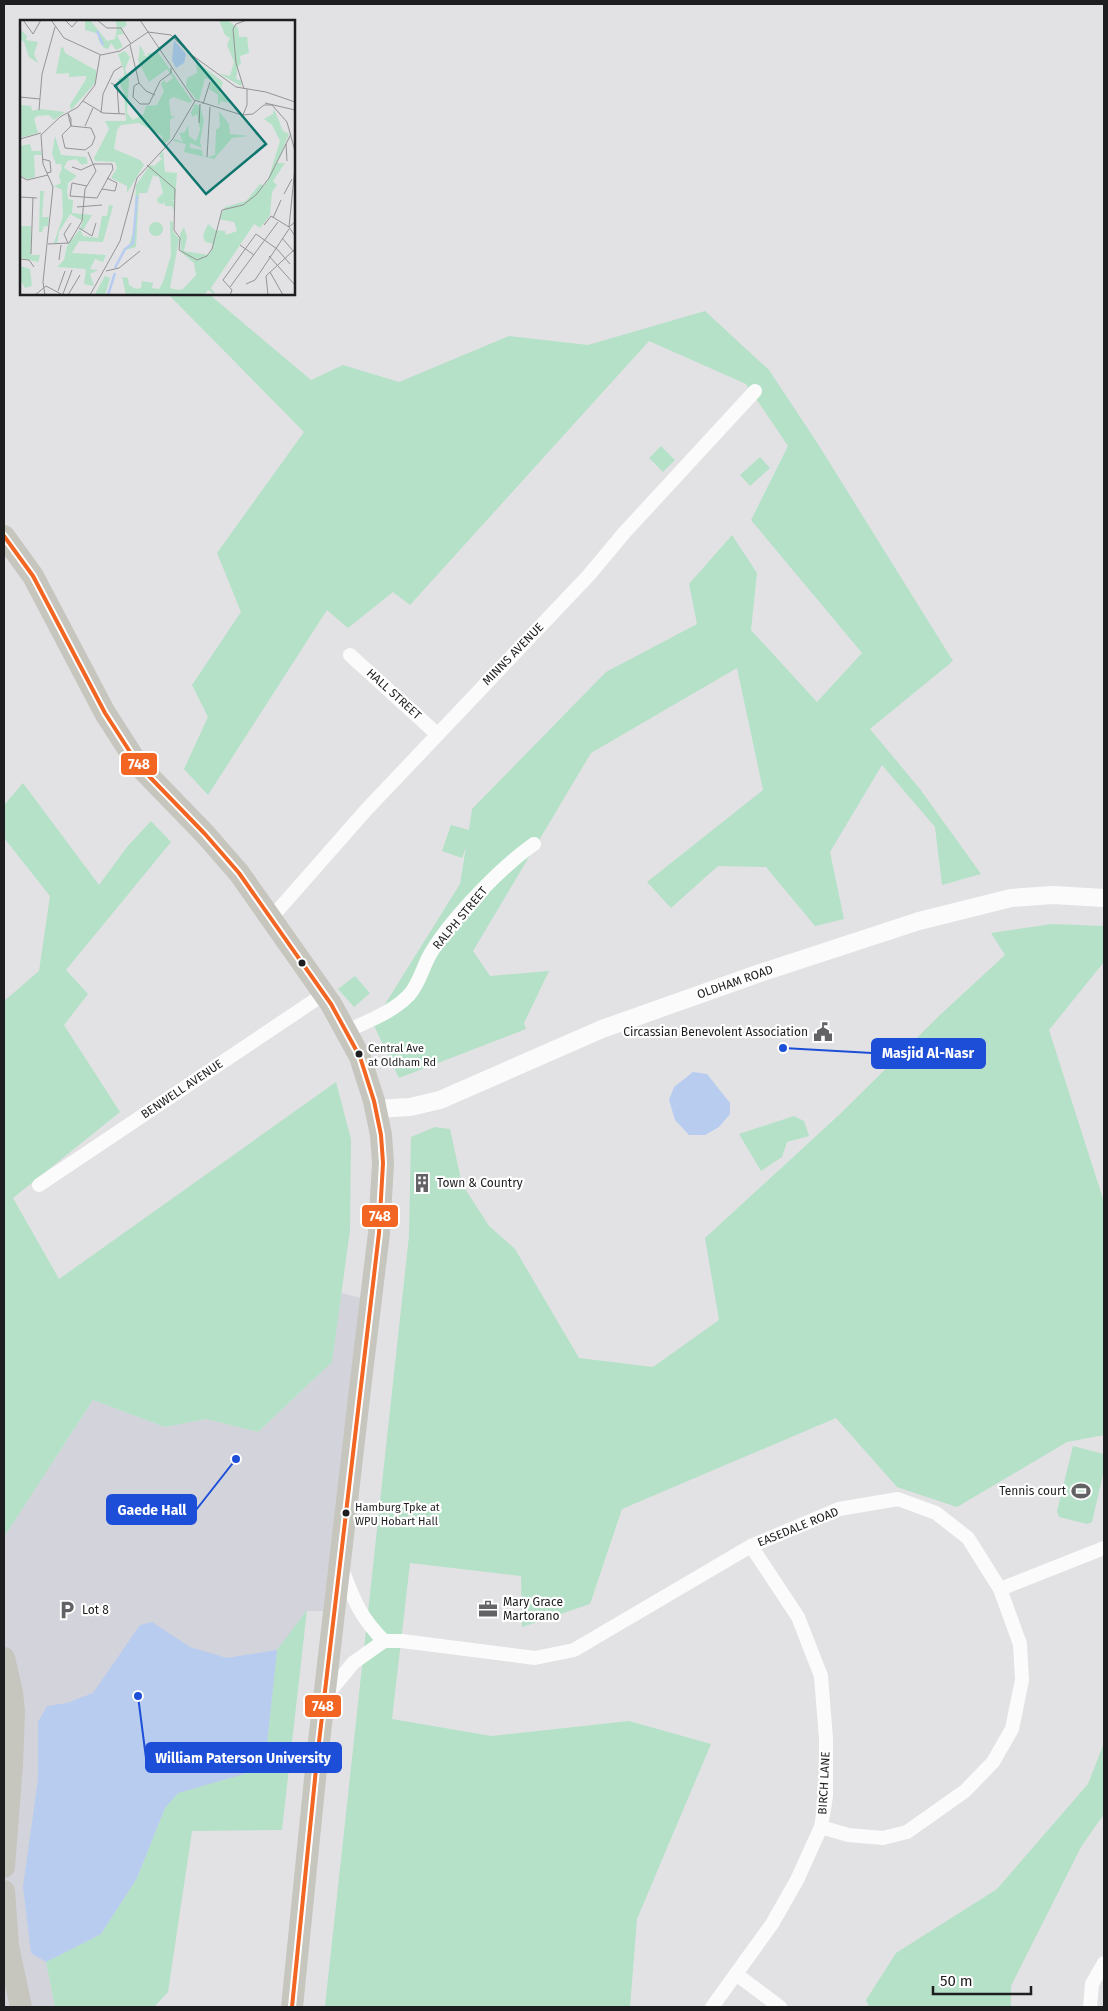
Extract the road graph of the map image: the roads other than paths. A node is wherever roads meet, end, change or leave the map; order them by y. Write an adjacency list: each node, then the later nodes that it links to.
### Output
1 (755, 391): 4 (street, MINNS AVENUE)
2 (4, 536): 7 (main road)
3 (350, 655): 4 (street, HALL STREET)
4 (437, 734): 7 (street, MINNS AVENUE)
5 (534, 844): 9 (street, RALPH STREET)
6 (1104, 898): 10 (street, OLDHAM ROAD)
7 (272, 917): 8 (main road)
8 (324, 994): 9 (main road); 11 (street, BENWELL AVENUE)
9 (347, 1031): 10 (main road)
10 (376, 1109): 14 (main road)
11 (39, 1185)
12 (751, 1546): 15 (street, EASEDALE ROAD); 16 (street, EASEDALE ROAD); 19 (street, BIRCH LANE)
13 (1104, 1548): 15 (street)
14 (340, 1564): 16 (street); 18 (main road)
15 (1000, 1589): 19 (street, EASEDALE ROAD)
16 (384, 1641): 18 (street)
17 (4, 1658): 20 (main road)
18 (324, 1698): 25 (main road)
19 (821, 1827): 23 (street, BIRCH LANE)
20 (4, 1867)
21 (4, 1891): 24 (main road)
22 (1104, 1963): 28 (street)
23 (736, 1974): 26 (street, BIRCH LANE); 27 (street)
24 (21, 2007)
25 (292, 2007)
26 (712, 2007)
27 (780, 2007)
28 (1090, 2007)

